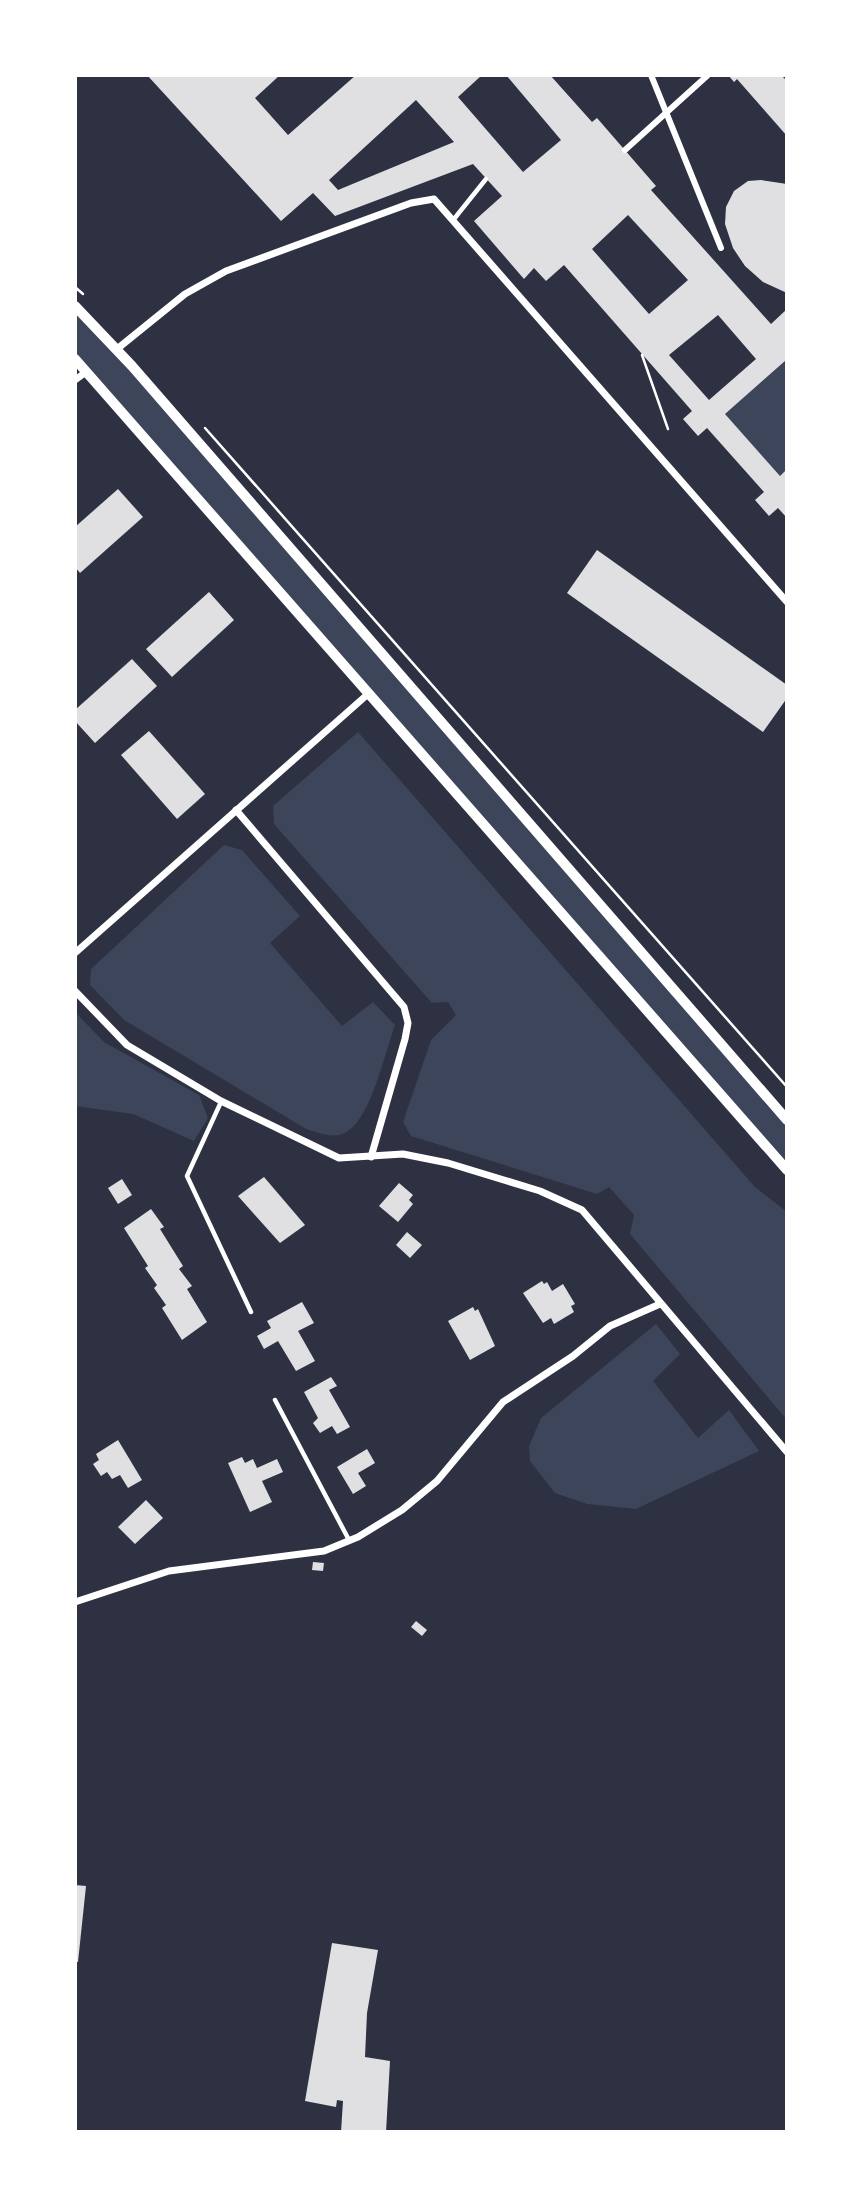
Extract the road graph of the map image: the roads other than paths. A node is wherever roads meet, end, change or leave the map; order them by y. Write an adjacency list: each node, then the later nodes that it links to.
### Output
1 (651, 75): 3 (street)
2 (708, 75): 3 (street)
3 (666, 113): 4 (street); 7 (street)
4 (625, 150)
5 (486, 179): 6 (lane)
6 (454, 219): 9 (street); 13 (street)
7 (721, 248)
8 (75, 306): 9 (street)
9 (117, 349): 19 (street)
10 (75, 359): 11 (street)
11 (86, 372): 12 (street); 14 (street)
12 (75, 380)
13 (787, 601)
14 (368, 694): 15 (street); 21 (street)
15 (236, 810): 16 (street); 20 (street)
16 (75, 953)
17 (75, 992): 18 (street)
18 (221, 1101): 20 (street); 23 (lane)
19 (787, 1120)
20 (371, 1157): 22 (street)
21 (787, 1170)
22 (660, 1304): 25 (street); 26 (street)
23 (251, 1312)
24 (275, 1400): 26 (lane)
25 (787, 1452)
26 (349, 1541): 27 (street)
27 (75, 1602)

